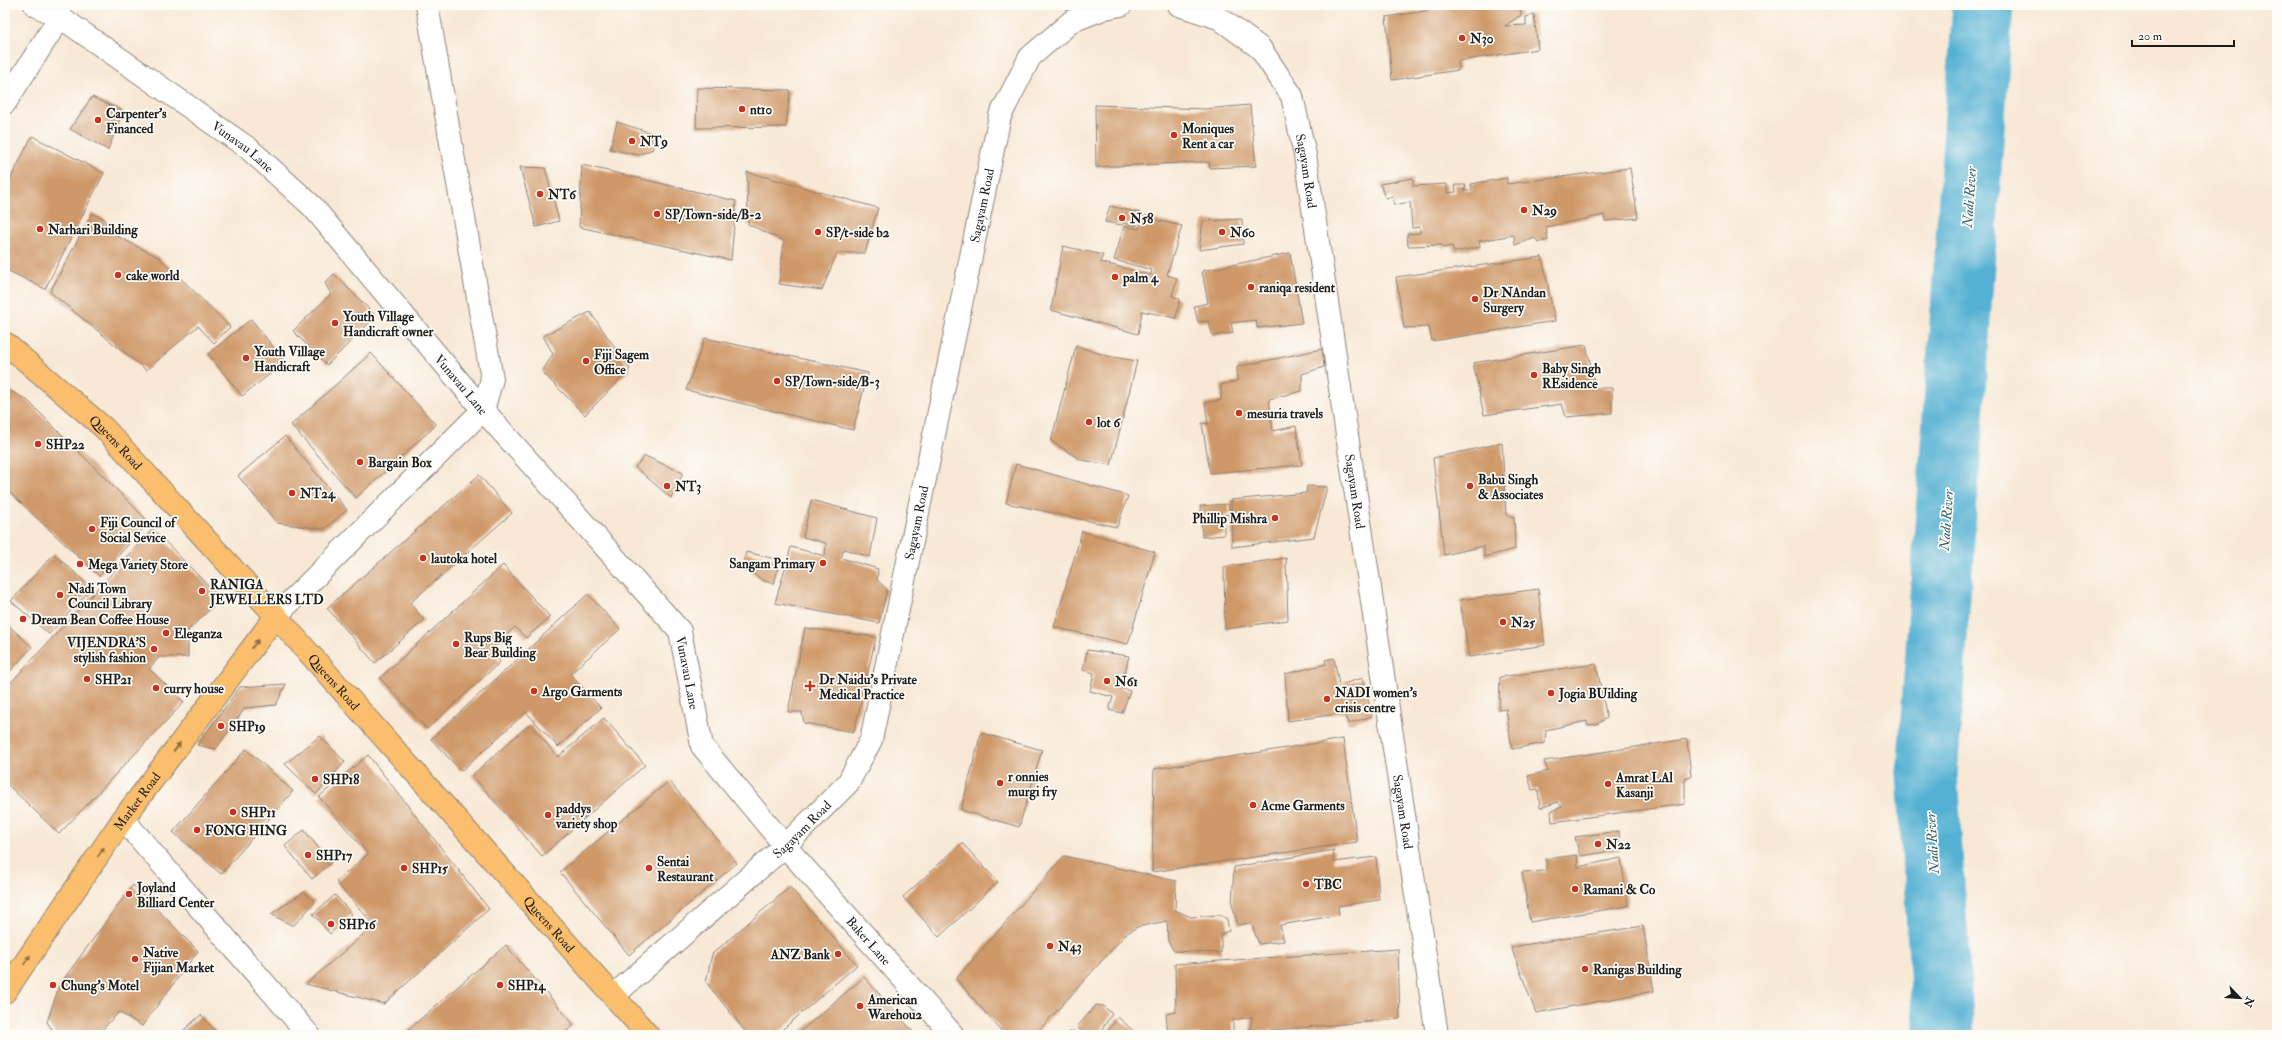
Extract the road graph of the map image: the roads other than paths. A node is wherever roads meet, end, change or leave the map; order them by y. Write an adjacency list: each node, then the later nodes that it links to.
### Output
1 (35, 5): 5 (street, Vunavau Lane)
2 (427, 5): 8 (street)
3 (1121, 5): 11 (street, Sagayam Road)
4 (1179, 5): 17 (street, Sagayam Road)
5 (60, 17): 6 (street); 8 (street, Vunavau Lane)
6 (5, 103)
7 (5, 343): 9 (main road, Queens Road)
8 (483, 410): 9 (street); 11 (street, Vunavau Lane)
9 (276, 616): 10 (main road, Market Road, one-way to 9); 13 (main road, Queens Road)
10 (123, 819): 12 (main road, Market Road, one-way to 10); 14 (street)
11 (785, 846): 13 (street, Sagayam Road); 16 (street, Baker Lane)
12 (5, 992)
13 (613, 996): 15 (main road, Queens Road)
14 (309, 1035)
15 (648, 1035)
16 (952, 1035)
17 (1437, 1035)

